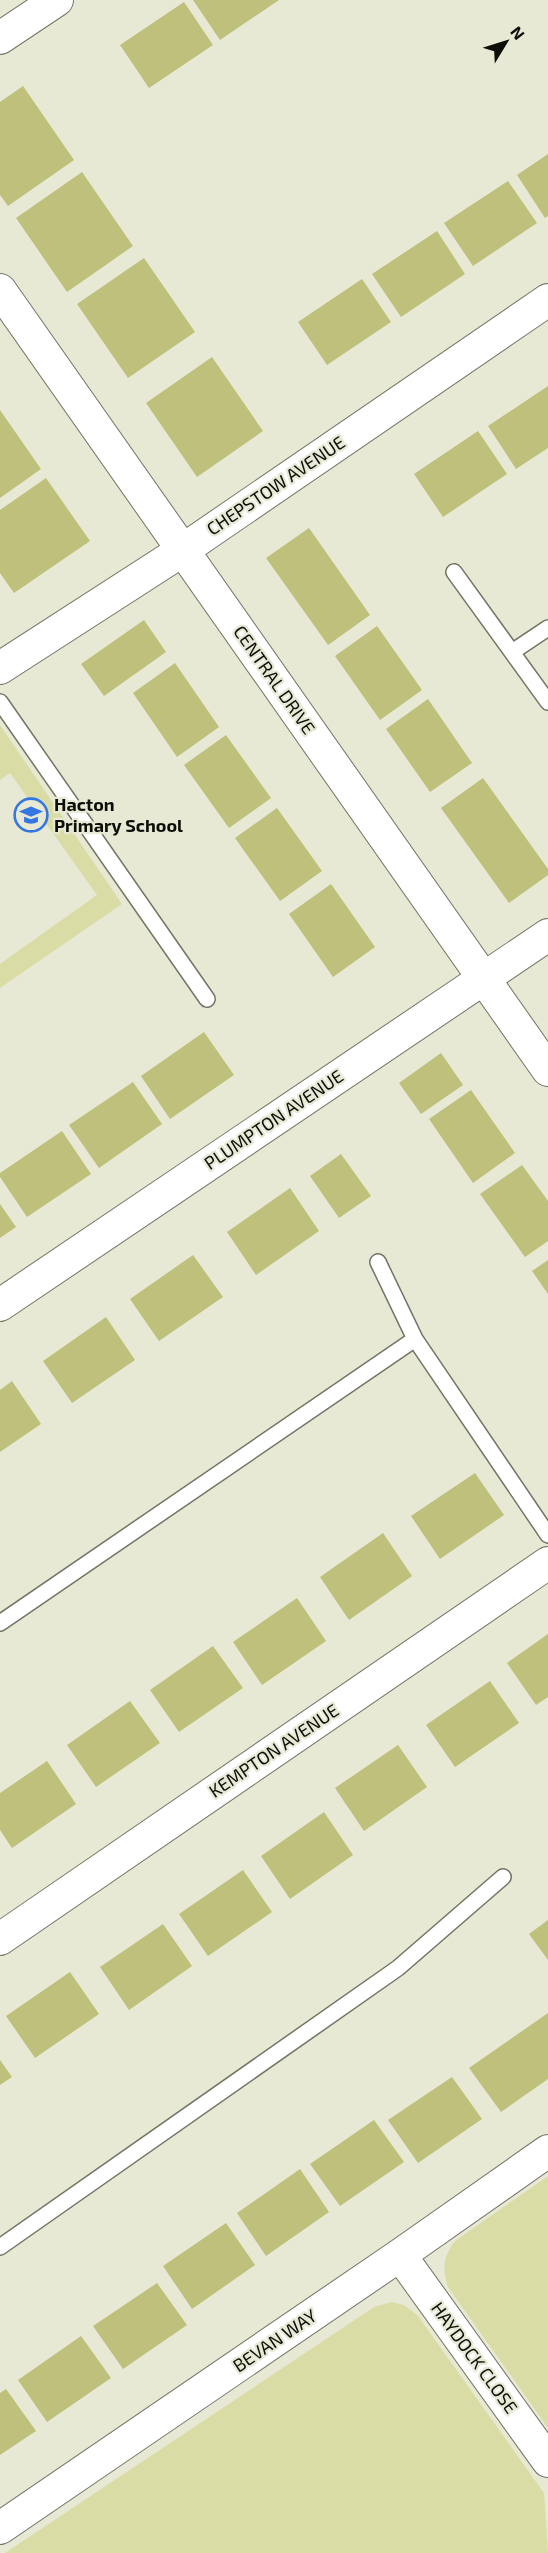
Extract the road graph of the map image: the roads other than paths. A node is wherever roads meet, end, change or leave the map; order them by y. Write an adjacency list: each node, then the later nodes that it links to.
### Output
1 (57, 0): 2 (street)
2 (0, 38)
3 (0, 290): 5 (street, CENTRAL DRIVE)
4 (548, 300): 5 (street, CHEPSTOW AVENUE)
5 (183, 550): 9 (street, CHEPSTOW AVENUE); 13 (street, CENTRAL DRIVE)
6 (454, 572): 8 (lane)
7 (548, 628): 8 (lane)
8 (512, 652): 11 (lane)
9 (0, 668)
10 (0, 702): 14 (lane)
11 (548, 702)
12 (548, 935): 13 (street, PLUMPTON AVENUE)
13 (484, 979): 15 (street, CENTRAL DRIVE); 17 (street, PLUMPTON AVENUE)
14 (207, 999)
15 (548, 1070)
16 (378, 1262): 18 (lane)
17 (0, 1305)
18 (415, 1339): 19 (lane); 21 (lane)
19 (548, 1535)
20 (548, 1563): 23 (street, KEMPTON AVENUE)
21 (0, 1623)
22 (503, 1877): 25 (lane)
23 (0, 1939)
24 (548, 2151): 26 (street, BEVAN WAY)
25 (0, 2247)
26 (400, 2255): 27 (street, HAYDOCK CLOSE); 28 (street, BEVAN WAY)
27 (548, 2461)
28 (0, 2528)

